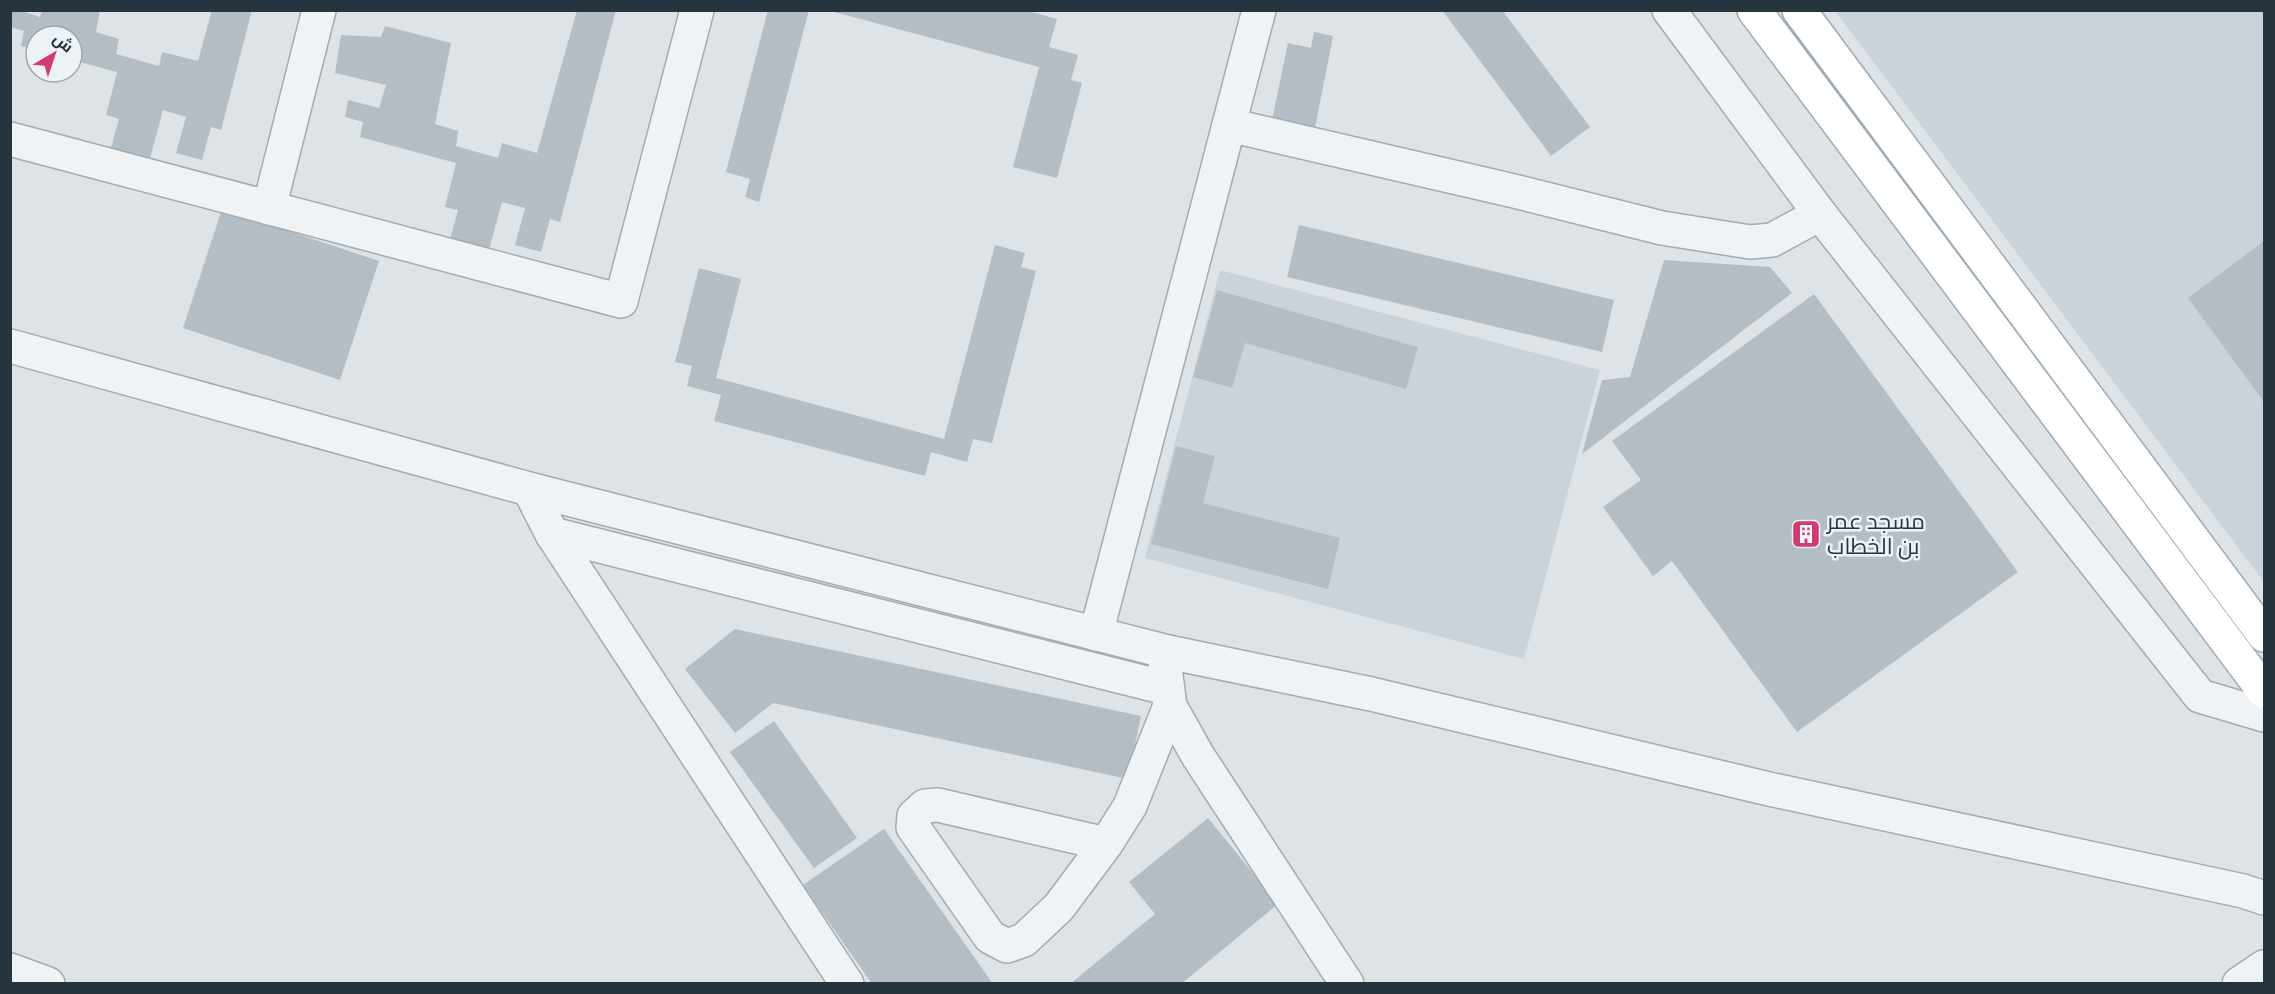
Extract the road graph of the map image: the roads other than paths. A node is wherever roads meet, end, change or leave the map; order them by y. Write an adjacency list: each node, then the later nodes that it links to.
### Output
1 (319, 10): 9 (street)
2 (697, 10): 9 (street)
3 (1259, 10): 7 (street)
4 (1669, 10): 10 (street)
5 (1754, 10): 17 (main road)
6 (1799, 10): 15 (main road)
7 (1229, 125): 10 (street); 14 (street)
8 (10, 139): 9 (street)
9 (269, 208)
10 (1820, 214): 19 (street)
11 (10, 346): 12 (street)
12 (529, 489): 13 (street); 14 (street)
13 (552, 534): 18 (street); 25 (street)
14 (1096, 634): 16 (street)
15 (2265, 635)
16 (1168, 652): 18 (street); 21 (street)
17 (2265, 692)
18 (1168, 697): 20 (street); 26 (street)
19 (2265, 714)
20 (1106, 844): 20 (street)
21 (2265, 898)
22 (2265, 967): 27 (street)
23 (10, 970): 24 (street)
24 (48, 984)
25 (847, 984)
26 (1347, 984)
27 (2239, 984)

